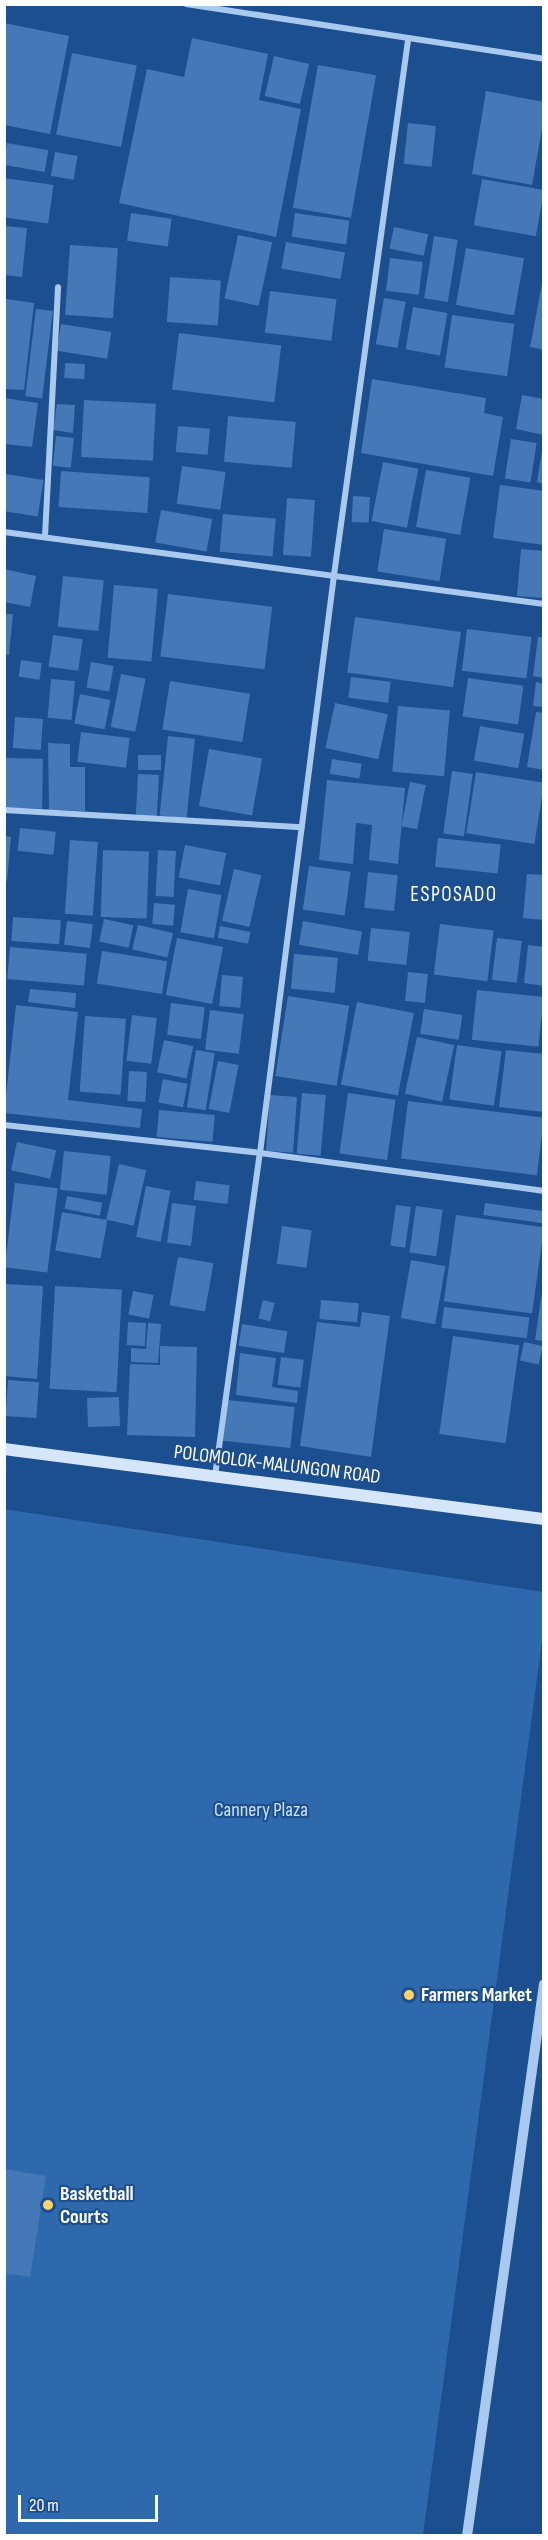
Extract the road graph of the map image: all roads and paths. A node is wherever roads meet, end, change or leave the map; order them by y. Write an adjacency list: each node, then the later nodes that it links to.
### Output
1 (186, 4): 2 (street)
2 (408, 40): 3 (street); 7 (street)
3 (543, 59)
4 (58, 287): 6 (street)
5 (4, 532): 6 (street)
6 (45, 536): 7 (street)
7 (334, 575): 8 (street); 10 (street)
8 (543, 604)
9 (4, 810): 10 (street)
10 (302, 827): 12 (street)
11 (4, 1125): 12 (street)
12 (260, 1153): 13 (street); 15 (street)
13 (543, 1191)
14 (4, 1449): 15 (main road, POLOMOLOK-MALUNGON ROAD)
15 (215, 1476): 16 (main road, POLOMOLOK-MALUNGON ROAD)
16 (543, 1519)
17 (543, 1984): 18 (street)
18 (542, 2006): 19 (street)
19 (467, 2535)

